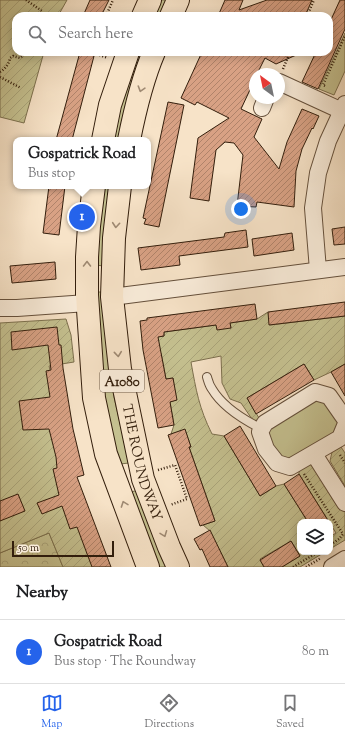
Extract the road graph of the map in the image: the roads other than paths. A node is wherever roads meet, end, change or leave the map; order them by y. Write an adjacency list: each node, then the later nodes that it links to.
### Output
1 (150, 0): 3 (main road)
2 (178, 0): 4 (main road)
3 (145, 12)
4 (173, 12)
5 (118, 56): 9 (main road)
6 (152, 56): 10 (main road, one-way to 10)
7 (285, 78): 8 (street)
8 (344, 107): 14 (street)
9 (103, 137)
10 (130, 137)
11 (94, 189): 16 (main road, THE ROUNDWAY / A1080, one-way to 11)
12 (120, 189): 15 (main road, THE ROUNDWAY / A1080, one-way to 15)
13 (345, 267): 14 (street)
14 (318, 270): 15 (street)
15 (112, 297): 23 (main road, THE ROUNDWAY / A1080, one-way to 23)
16 (87, 303): 17 (street); 24 (main road, THE ROUNDWAY / A1080)
17 (0, 308)
18 (207, 376): 21 (lane)
19 (345, 419): 21 (street)
20 (345, 426): 22 (street)
21 (262, 429): 22 (street)
22 (314, 454): 25 (street)
23 (152, 472): 24 (main road); 28 (main road, THE ROUNDWAY / A1080, one-way to 28)
24 (116, 482): 27 (main road, THE ROUNDWAY / A1080, one-way to 24)
25 (345, 503)
26 (345, 559): 29 (street)
27 (148, 567)
28 (178, 567)
29 (332, 567)

